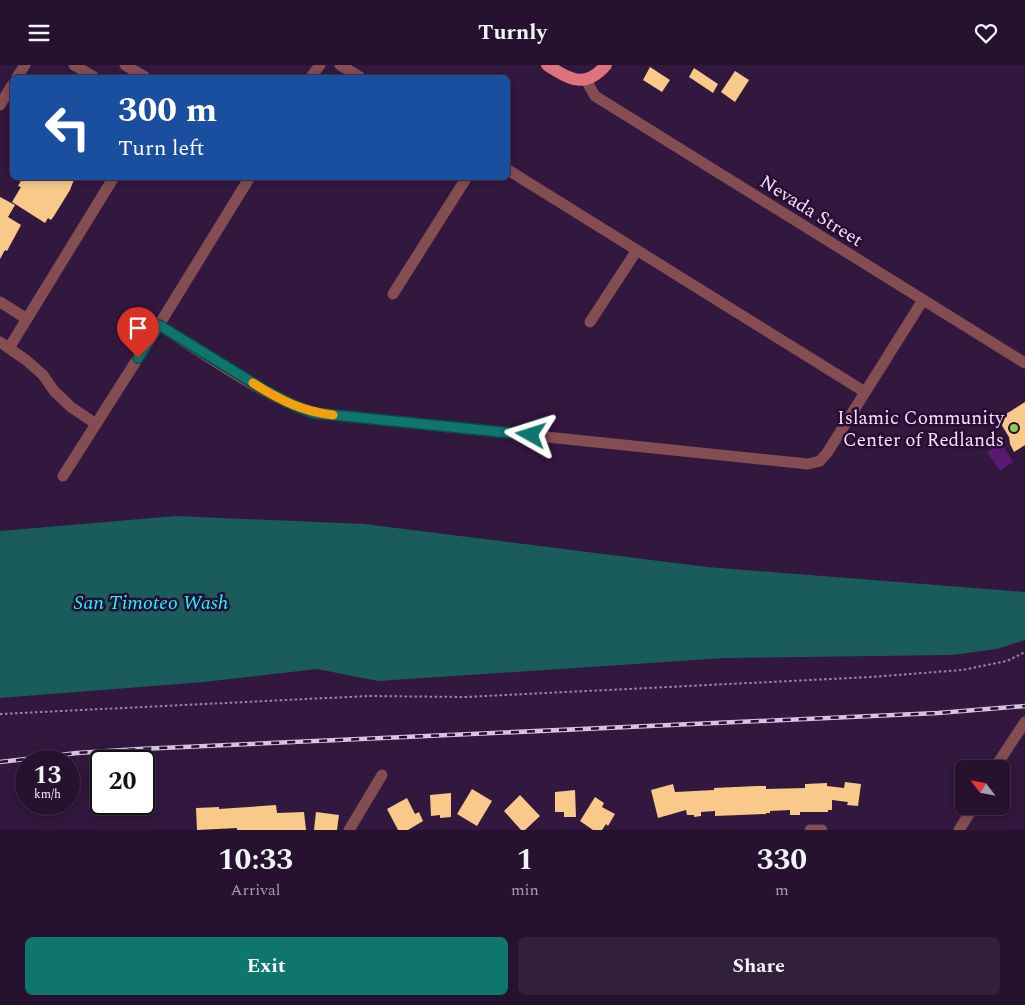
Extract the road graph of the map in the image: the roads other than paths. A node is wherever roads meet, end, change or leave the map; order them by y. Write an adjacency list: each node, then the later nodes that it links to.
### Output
1 (74, 65): 6 (street)
2 (125, 65): 7 (street)
3 (340, 65): 8 (street)
4 (547, 65): 9 (main road)
5 (606, 65): 9 (main road)
6 (91, 75)
7 (142, 75)
8 (357, 75)
9 (586, 81): 18 (street, Nevada Street)
10 (10, 88): 11 (street)
11 (0, 105)
12 (510, 171): 16 (street)
13 (112, 180): 20 (street)
14 (248, 180): 22 (street)
15 (465, 180): 17 (street)
16 (637, 250): 21 (street); 25 (street)
17 (393, 294)
18 (923, 299): 24 (street, Nevada Street); 25 (street)
19 (0, 302): 20 (street)
20 (27, 319): 23 (street)
21 (590, 322)
22 (159, 325): 25 (street); 26 (street)
23 (5, 345): 26 (street)
24 (1025, 363)
25 (865, 392)
26 (96, 424): 27 (street)
27 (63, 476)
28 (1025, 722): 30 (street)
29 (1025, 731): 31 (street)
30 (1000, 760)
31 (1006, 760)
32 (382, 775): 34 (street)
33 (968, 815): 37 (street)
34 (349, 830)
35 (810, 830): 36 (street)
36 (822, 830)
37 (959, 830)

